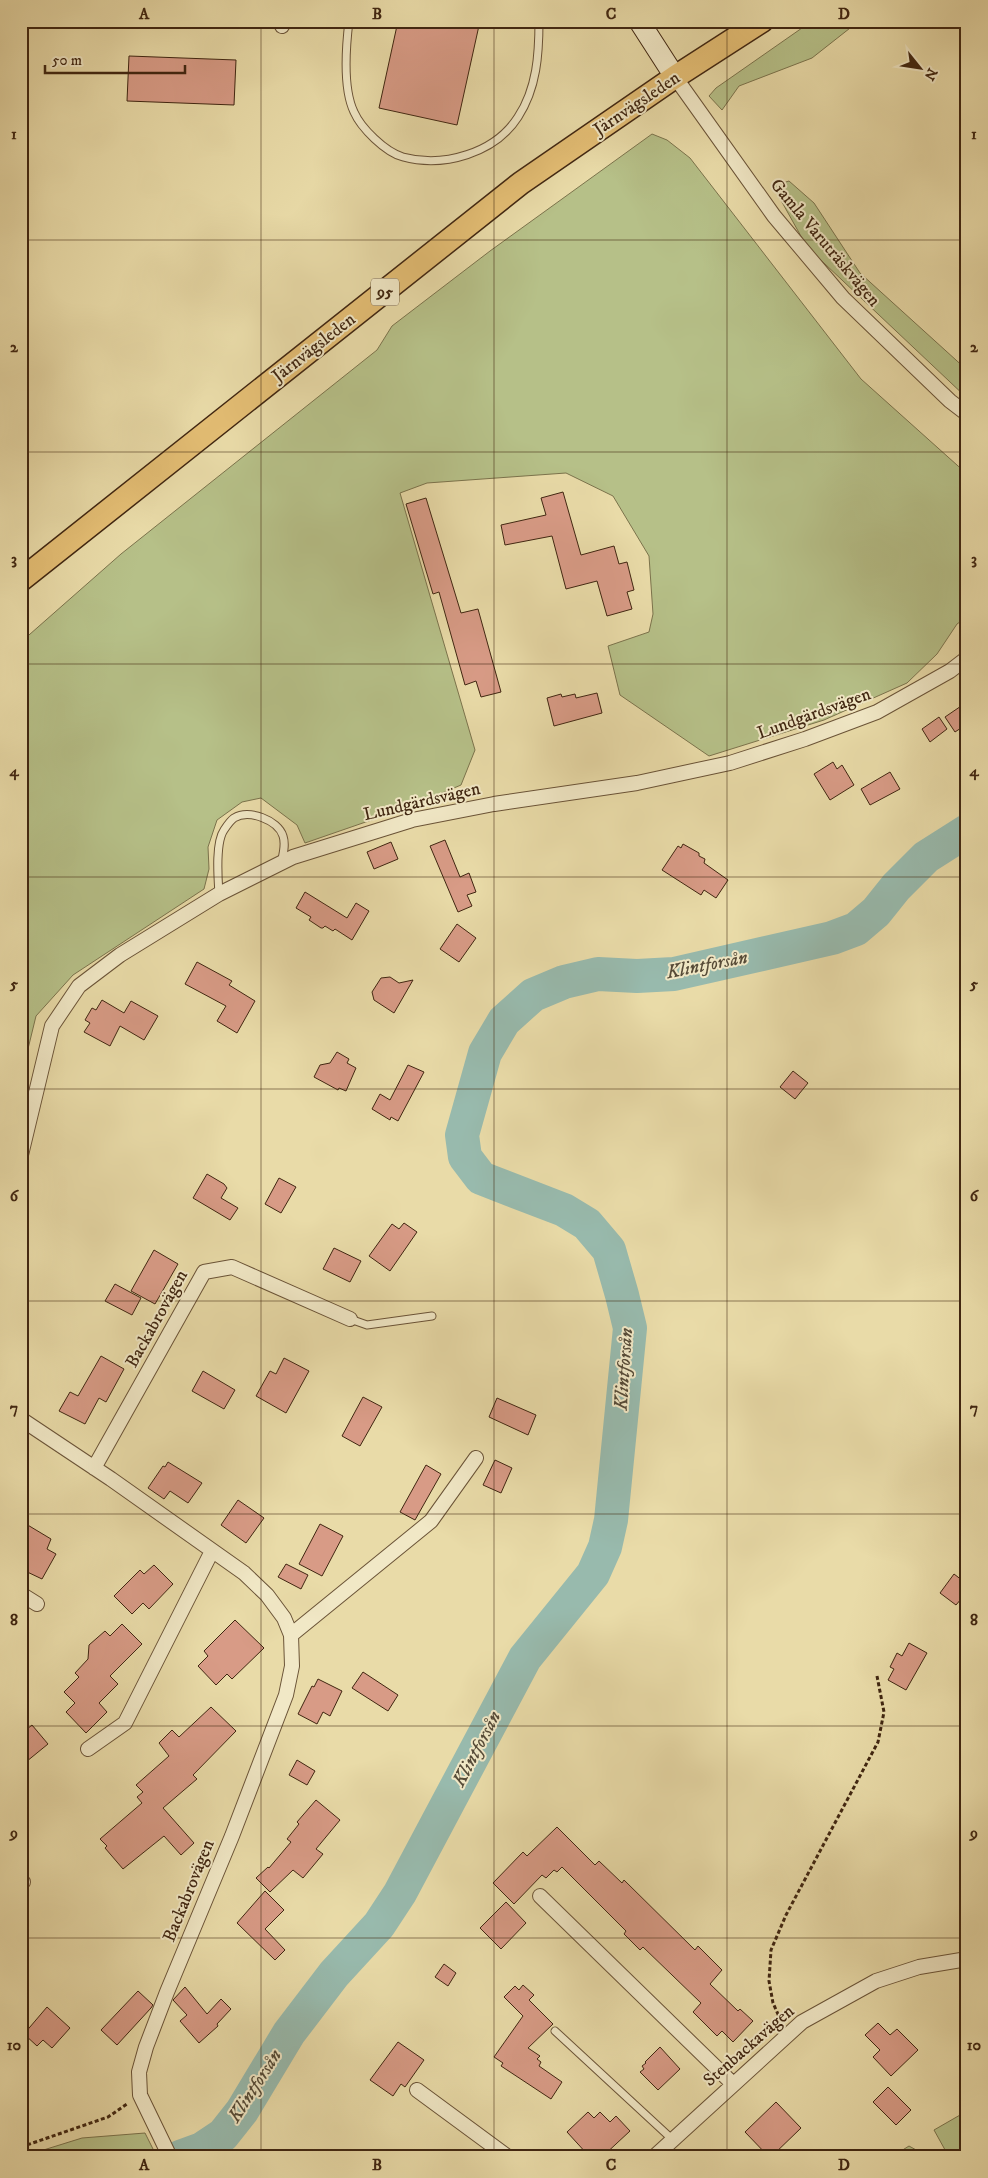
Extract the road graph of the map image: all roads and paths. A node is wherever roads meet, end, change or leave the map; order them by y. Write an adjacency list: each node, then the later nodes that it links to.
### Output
1 (348, 21): 2 (lane)
2 (539, 21)
3 (639, 21): 5 (street)
4 (762, 21): 5 (main road, Järnvägsleden / 95)
5 (676, 77): 6 (street, Gamla Varuträskvägen); 7 (main road, Järnvägsleden / 95)
6 (967, 414)
7 (21, 580)
8 (967, 658): 9 (street, Lundgärdsvägen)
9 (281, 863): 10 (street, Lundgärdsvägen); 10 (lane)
10 (219, 894): 11 (street, Lundgärdsvägen)
11 (21, 1155)
12 (432, 1316): 13 (lane)
13 (350, 1319): 16 (street, Backabrovägen)
14 (24, 1426): 16 (street, Backabrovägen)
15 (476, 1458): 20 (street)
16 (94, 1468): 17 (street, Backabrovägen)
17 (212, 1551): 20 (street, Backabrovägen); 22 (street)
18 (21, 1594): 19 (street)
19 (37, 1604)
20 (291, 1635): 29 (street, Backabrovägen)
21 (877, 1676): 26 (path)
22 (88, 1750)
23 (540, 1896): 27 (street)
24 (967, 1959): 26 (street, Stenbackavägen)
25 (555, 2031): 30 (lane)
26 (788, 2035): 27 (street, Stenbackavägen)
27 (734, 2084): 30 (street, Stenbackavägen)
28 (417, 2090): 33 (street)
29 (140, 2095): 31 (path); 32 (street, Backabrovägen)
30 (673, 2140): 34 (street, Stenbackavägen)
31 (21, 2147)
32 (170, 2157)
33 (508, 2157)
34 (654, 2157)

